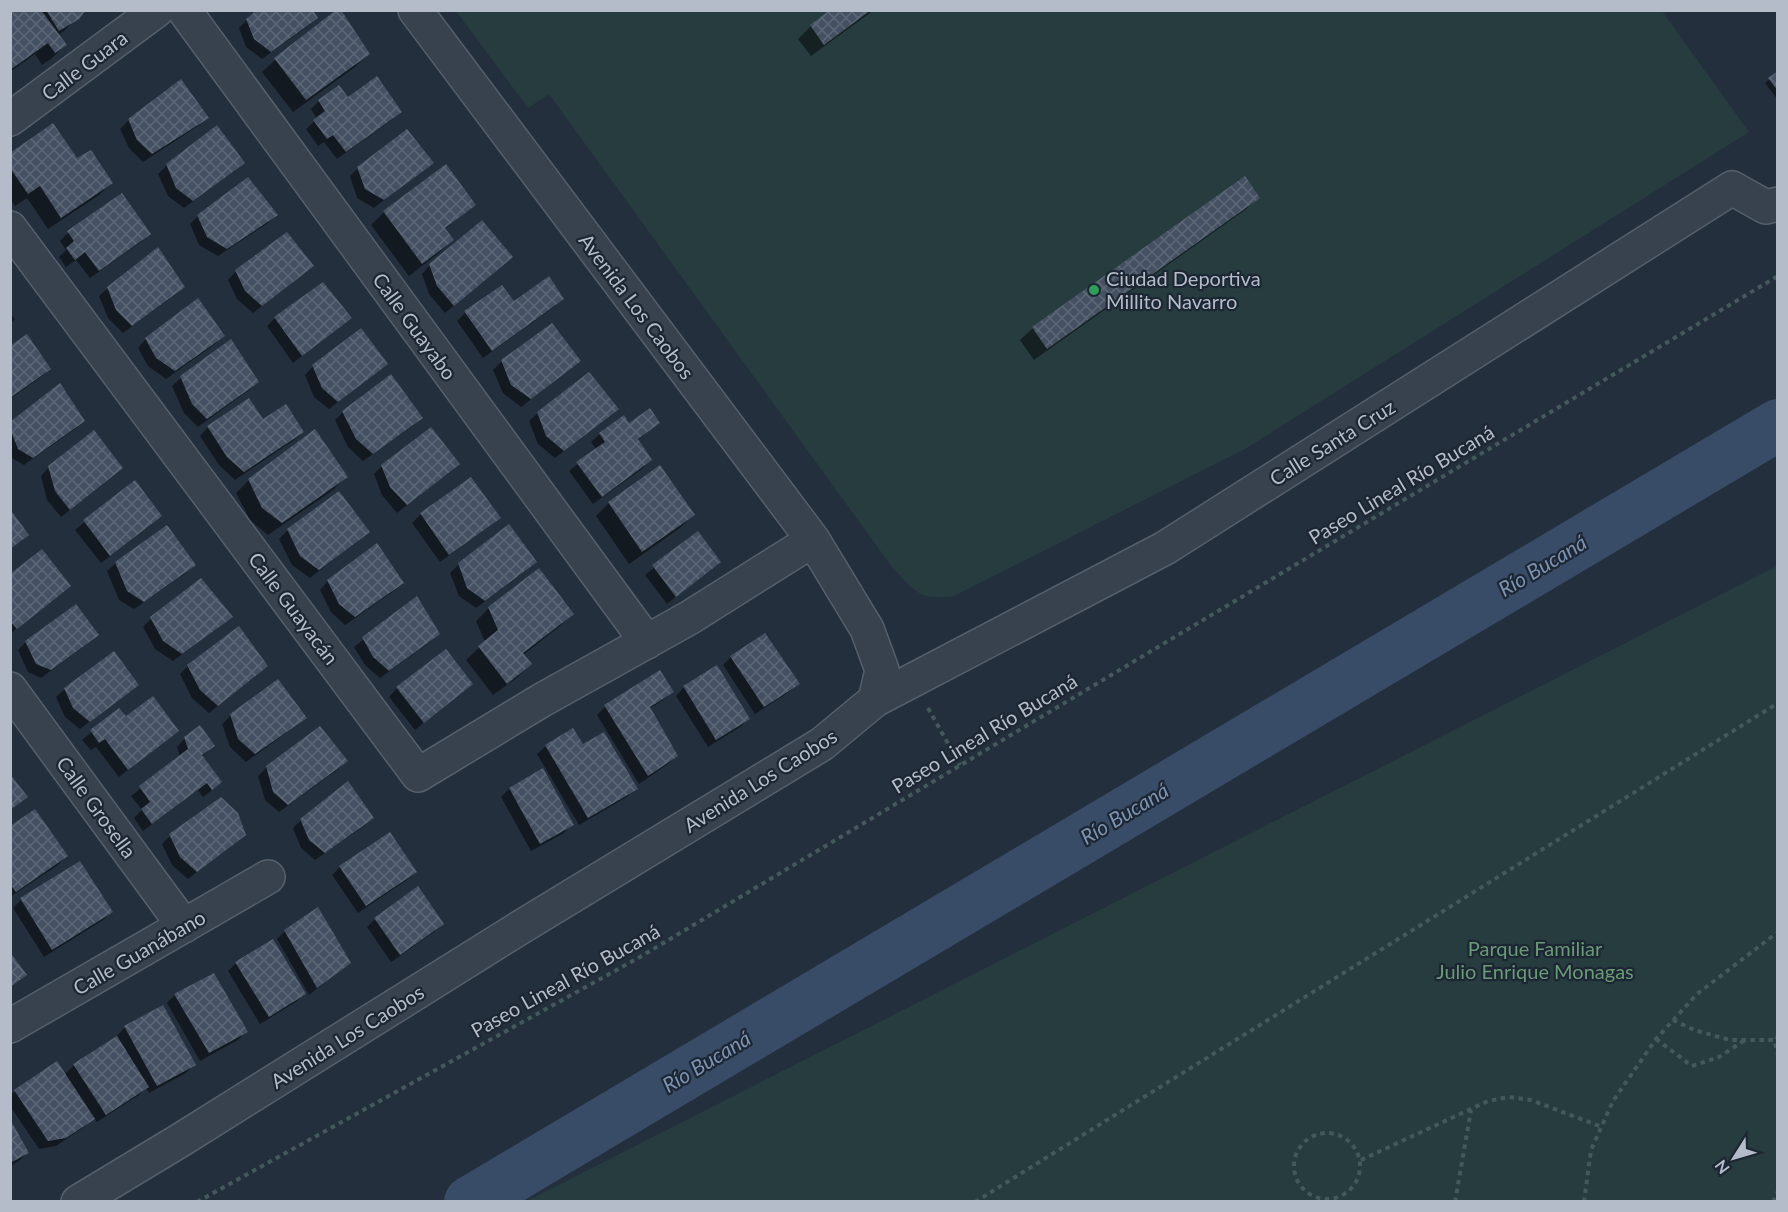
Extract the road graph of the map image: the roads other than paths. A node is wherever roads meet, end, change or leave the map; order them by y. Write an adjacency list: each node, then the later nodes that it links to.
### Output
1 (157, 10): 4 (street, Calle Guara)
2 (184, 10): 8 (street, Calle Guayabo)
3 (415, 10): 7 (street, Avenida Los Caobos)
4 (10, 119)
5 (1778, 204): 10 (street, Calle Santa Cruz)
6 (10, 228): 8 (street, Calle Guayacán)
7 (813, 540): 8 (street); 10 (street, Avenida Los Caobos)
8 (647, 642)
9 (10, 689): 12 (street, Calle Grosella)
10 (875, 700): 14 (street, Avenida Los Caobos)
11 (268, 877): 12 (street, Calle Guanábano)
12 (184, 926): 13 (street, Calle Guanábano)
13 (10, 1026)
14 (78, 1202)

